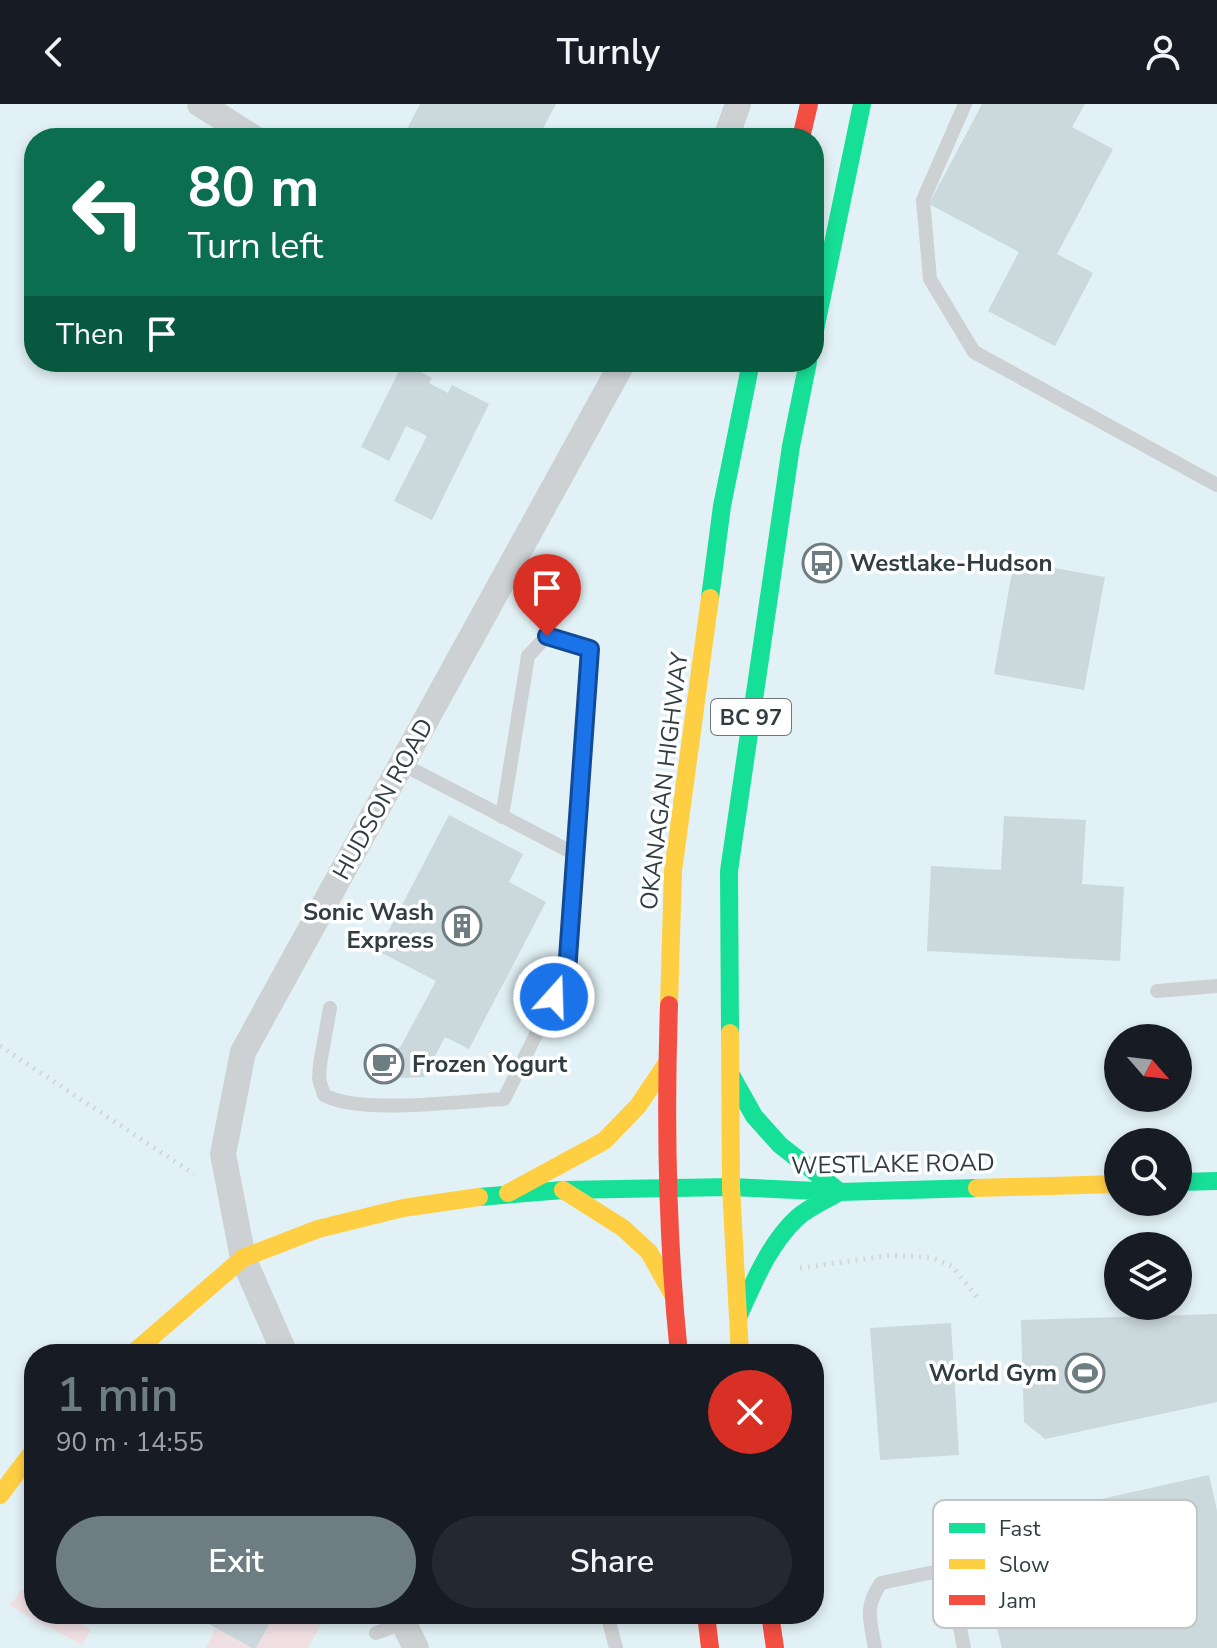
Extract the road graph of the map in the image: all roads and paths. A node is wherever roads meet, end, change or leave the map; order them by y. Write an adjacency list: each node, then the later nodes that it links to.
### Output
1 (200, 104): 6 (street)
2 (738, 104): 7 (street)
3 (809, 104): 8 (main road)
4 (862, 104): 9 (main road)
5 (965, 104): 13 (lane)
6 (238, 128)
7 (730, 128)
8 (803, 128)
9 (824, 287)
10 (612, 372): 14 (street, HUDSON ROAD)
11 (749, 372): 21 (main road, OKANAGAN HIGHWAY / BC 97)
12 (806, 372): 22 (main road, BC 97)
13 (1217, 485)
14 (402, 764): 15 (lane); 33 (street, HUDSON ROAD)
15 (502, 817): 16 (lane); 16 (lane)
16 (575, 854): 19 (lane)
17 (1217, 986): 18 (lane)
18 (1157, 991)
19 (330, 1008)
20 (0, 1046): 23 (path)
21 (667, 1063): 27 (main road, OKANAGAN HIGHWAY / BC 97); 31 (main road)
22 (731, 1075): 28 (main road, BC 97); 30 (main road)
23 (194, 1174)
24 (1217, 1181): 25 (main road)
25 (1192, 1182)
26 (1104, 1184): 30 (main road, WESTLAKE ROAD)
27 (668, 1187): 28 (main road, WESTLAKE ROAD); 29 (main road); 34 (main road, OKANAGAN HIGHWAY / BC 97)
28 (731, 1187): 30 (main road, WESTLAKE ROAD); 36 (main road, BC 97)
29 (563, 1190): 31 (main road); 34 (main road)
30 (840, 1192): 36 (main road)
31 (508, 1193): 33 (main road)
32 (805, 1254): 35 (path)
33 (243, 1258): 37 (main road); 38 (street, HUDSON ROAD)
34 (673, 1294): 39 (main road, OKANAGAN HIGHWAY / BC 97)
35 (980, 1301)
36 (738, 1317): 40 (main road, BC 97)
37 (144, 1344)
38 (281, 1344)
39 (678, 1344)
40 (739, 1344)
41 (24, 1463): 42 (main road)
42 (0, 1495)
43 (933, 1573): 55 (lane)
44 (393, 1624): 50 (lane)
45 (404, 1624): 51 (street)
46 (610, 1624): 52 (lane)
47 (707, 1624): 53 (main road)
48 (771, 1624): 54 (main road)
49 (960, 1628): 56 (lane)
50 (376, 1633)
51 (416, 1648)
52 (616, 1648)
53 (710, 1648)
54 (775, 1648)
55 (875, 1648)
56 (964, 1648)

